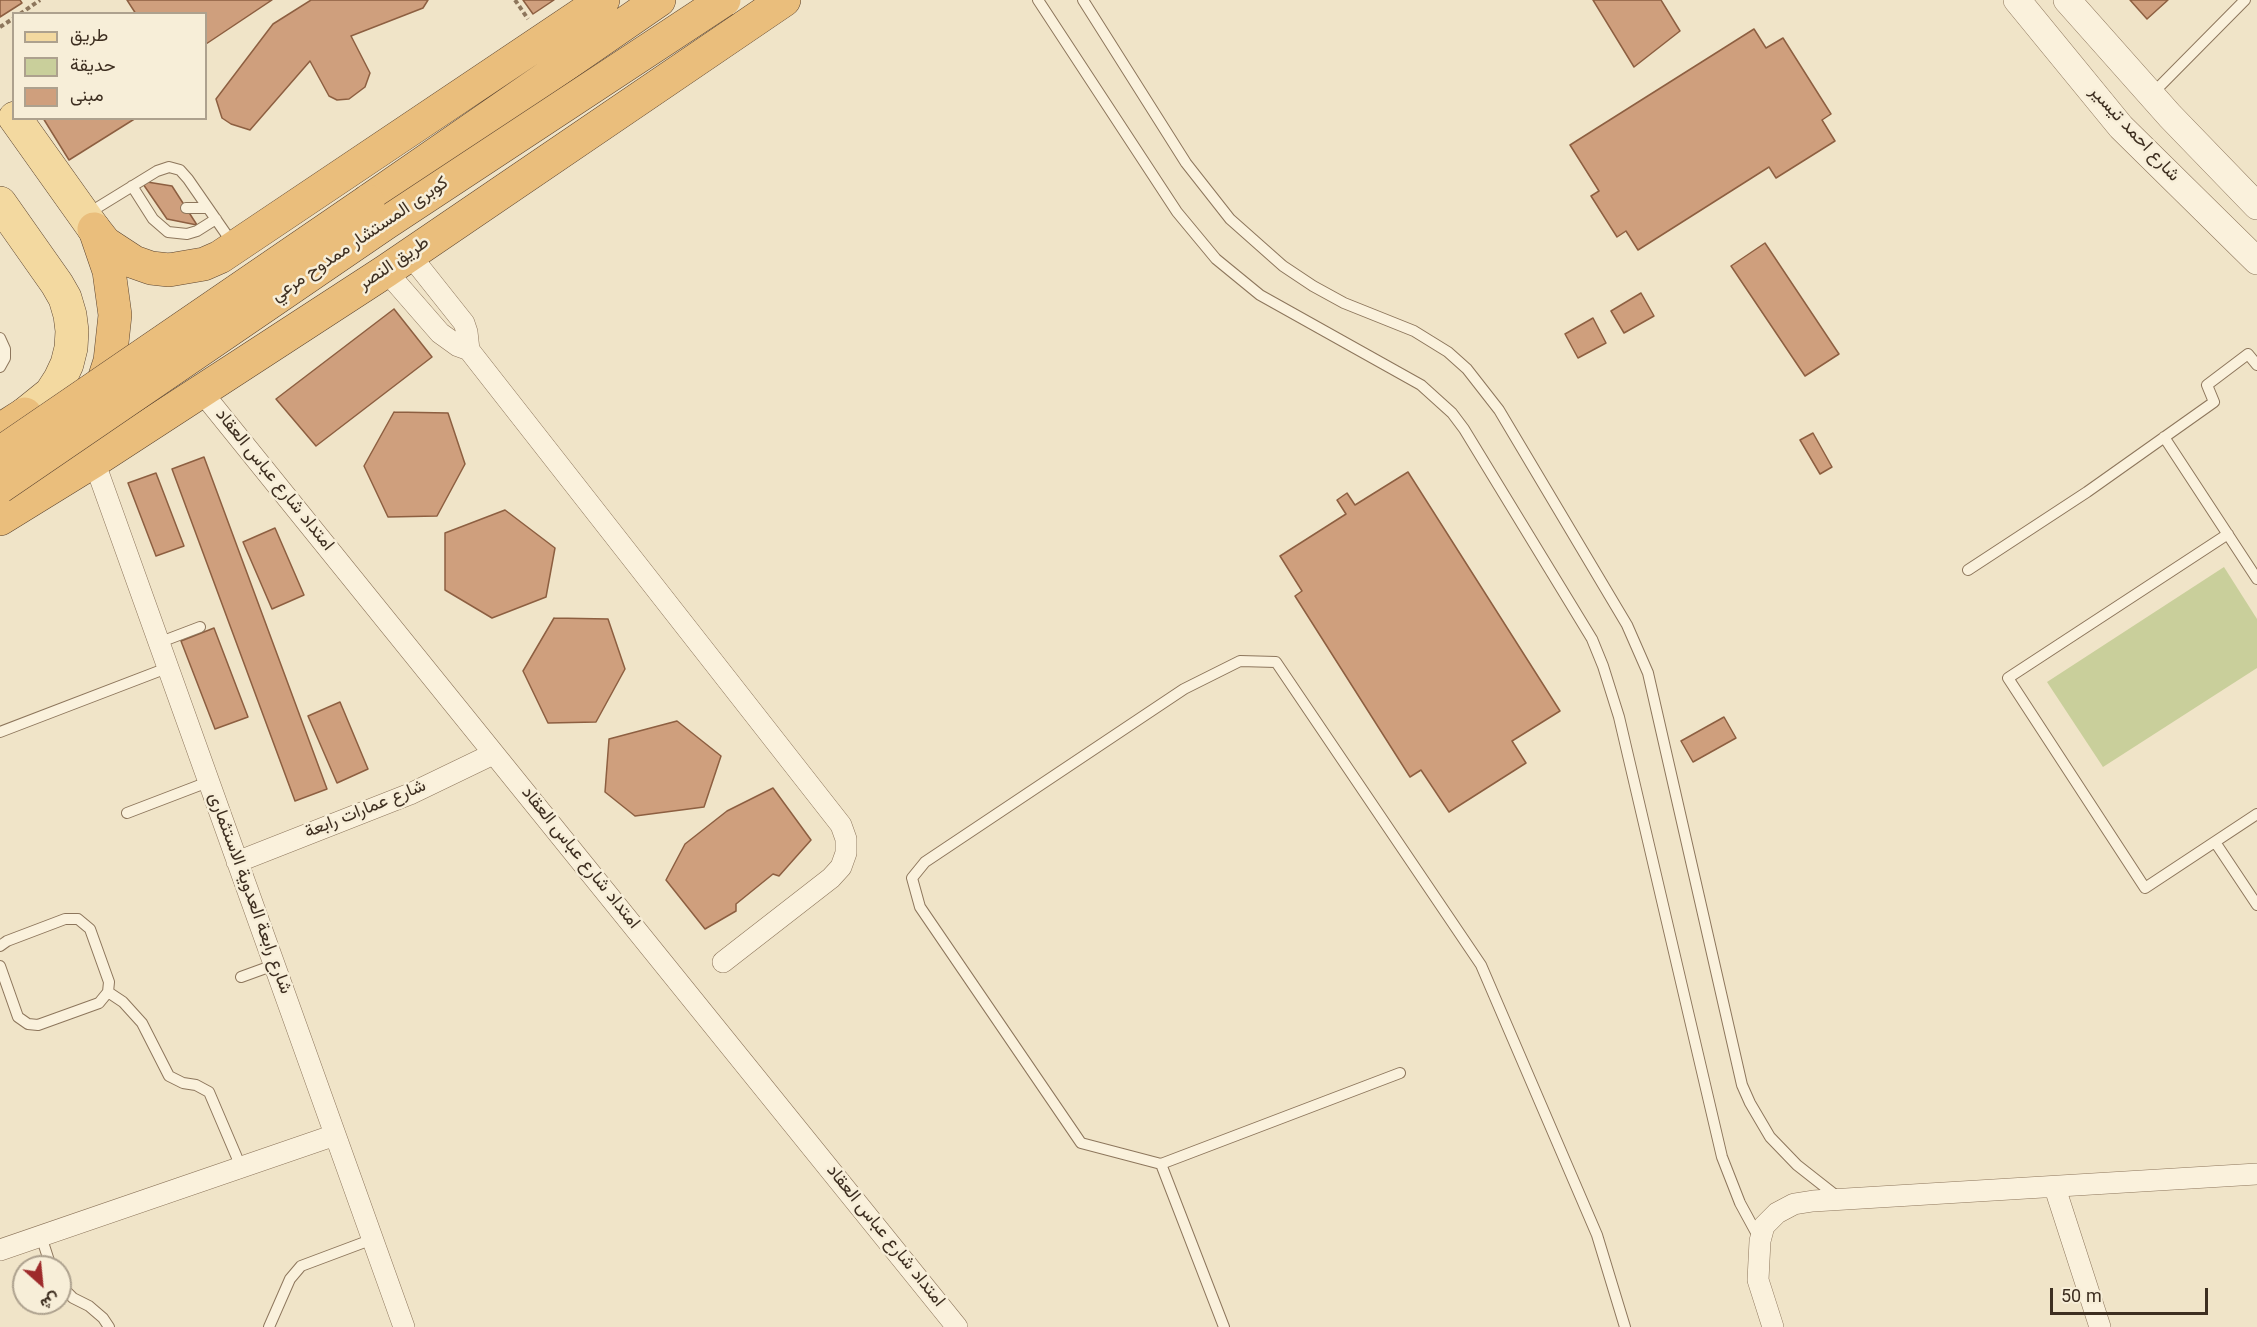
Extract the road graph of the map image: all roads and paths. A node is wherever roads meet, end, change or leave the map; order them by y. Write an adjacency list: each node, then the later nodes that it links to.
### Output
1 (40, 0): 11 (path)
2 (603, 0): 27 (highway)
3 (659, 0): 38 (highway, كوبرى المستشار ممدوح مرعي, bridge)
4 (724, 0): 40 (highway, كوبرى المستشار ممدوح مرعي, bridge)
5 (784, 0): 29 (highway, طريق النصر)
6 (1038, 0): 70 (lane)
7 (1083, 0): 67 (lane)
8 (2018, 0): 17 (street, شارع احمد تيسير)
9 (2067, 0): 12 (street)
10 (2245, 0): 12 (lane)
11 (23, 12)
12 (2151, 95): 15 (street)
13 (0, 98): 14 (main road)
14 (12, 114)
15 (2170, 116): 17 (street); 20 (street)
16 (16, 120): 26 (main road)
17 (2140, 147): 28 (street, شارع احمد تيسير)
18 (132, 186): 22 (lane); 23 (lane); 26 (lane)
19 (0, 203): 36 (main road)
20 (2257, 207)
21 (186, 208): 22 (lane)
22 (208, 208): 25 (lane)
23 (146, 209): 24 (lane); 25 (lane)
24 (160, 209)
25 (216, 219): 27 (lane)
26 (89, 222): 27 (highway); 40 (highway)
27 (227, 252): 30 (highway)
28 (2257, 261)
29 (398, 263): 30 (highway, طريق النصر); 32 (street); 32 (street)
30 (299, 328): 35 (highway, طريق النصر)
31 (0, 338): 34 (lane)
32 (469, 350): 56 (street)
33 (2257, 365): 37 (lane)
34 (0, 367)
35 (201, 392): 39 (highway, طريق النصر); 48 (street, امتداد شارع عباس العقاد)
36 (13, 422)
37 (2164, 437): 41 (lane); 42 (lane)
38 (0, 453)
39 (94, 461): 40 (highway, طريق النصر); 45 (street, شارع رابعة العدوية الاستثمارى)
40 (1, 507)
41 (2228, 534): 43 (lane); 52 (lane)
42 (1968, 570)
43 (2257, 579)
44 (200, 627): 45 (lane)
45 (158, 643): 46 (street, شارع رابعة العدوية الاستثمارى)
46 (167, 668): 47 (lane); 49 (street, شارع رابعة العدوية الاستثمارى)
47 (0, 732)
48 (494, 754): 53 (street, شارع عمارات رابعة); 77 (street, امتداد شارع عباس العقاد)
49 (208, 782): 50 (lane); 53 (street, شارع رابعة العدوية الاستثمارى)
50 (127, 813)
51 (2257, 814): 52 (lane)
52 (2215, 842): 54 (lane)
53 (237, 862): 57 (street, شارع رابعة العدوية الاستثمارى)
54 (2257, 905)
55 (0, 946): 60 (lane)
56 (723, 962)
57 (274, 965): 59 (lane); 62 (street, شارع رابعة العدوية الاستثمارى)
58 (0, 966): 60 (lane)
59 (241, 977)
60 (108, 992): 64 (lane)
61 (1400, 1073): 63 (lane)
62 (335, 1135): 64 (street); 69 (street, شارع رابعة العدوية الاستثمارى)
63 (1161, 1164): 78 (lane); 79 (lane)
64 (241, 1167): 68 (street)
65 (2257, 1174): 66 (street)
66 (2055, 1188): 67 (street); 81 (street)
67 (1842, 1200): 70 (street)
68 (41, 1236): 71 (street); 72 (lane)
69 (373, 1239): 75 (lane); 76 (street, شارع رابعة العدوية الاستثمارى)
70 (1760, 1241): 80 (street)
71 (0, 1250)
72 (47, 1255)
73 (72, 1297): 74 (lane)
74 (109, 1327)
75 (269, 1327)
76 (404, 1327)
77 (957, 1327)
78 (1224, 1327)
79 (1625, 1327)
80 (1773, 1327)
81 (2100, 1327)

